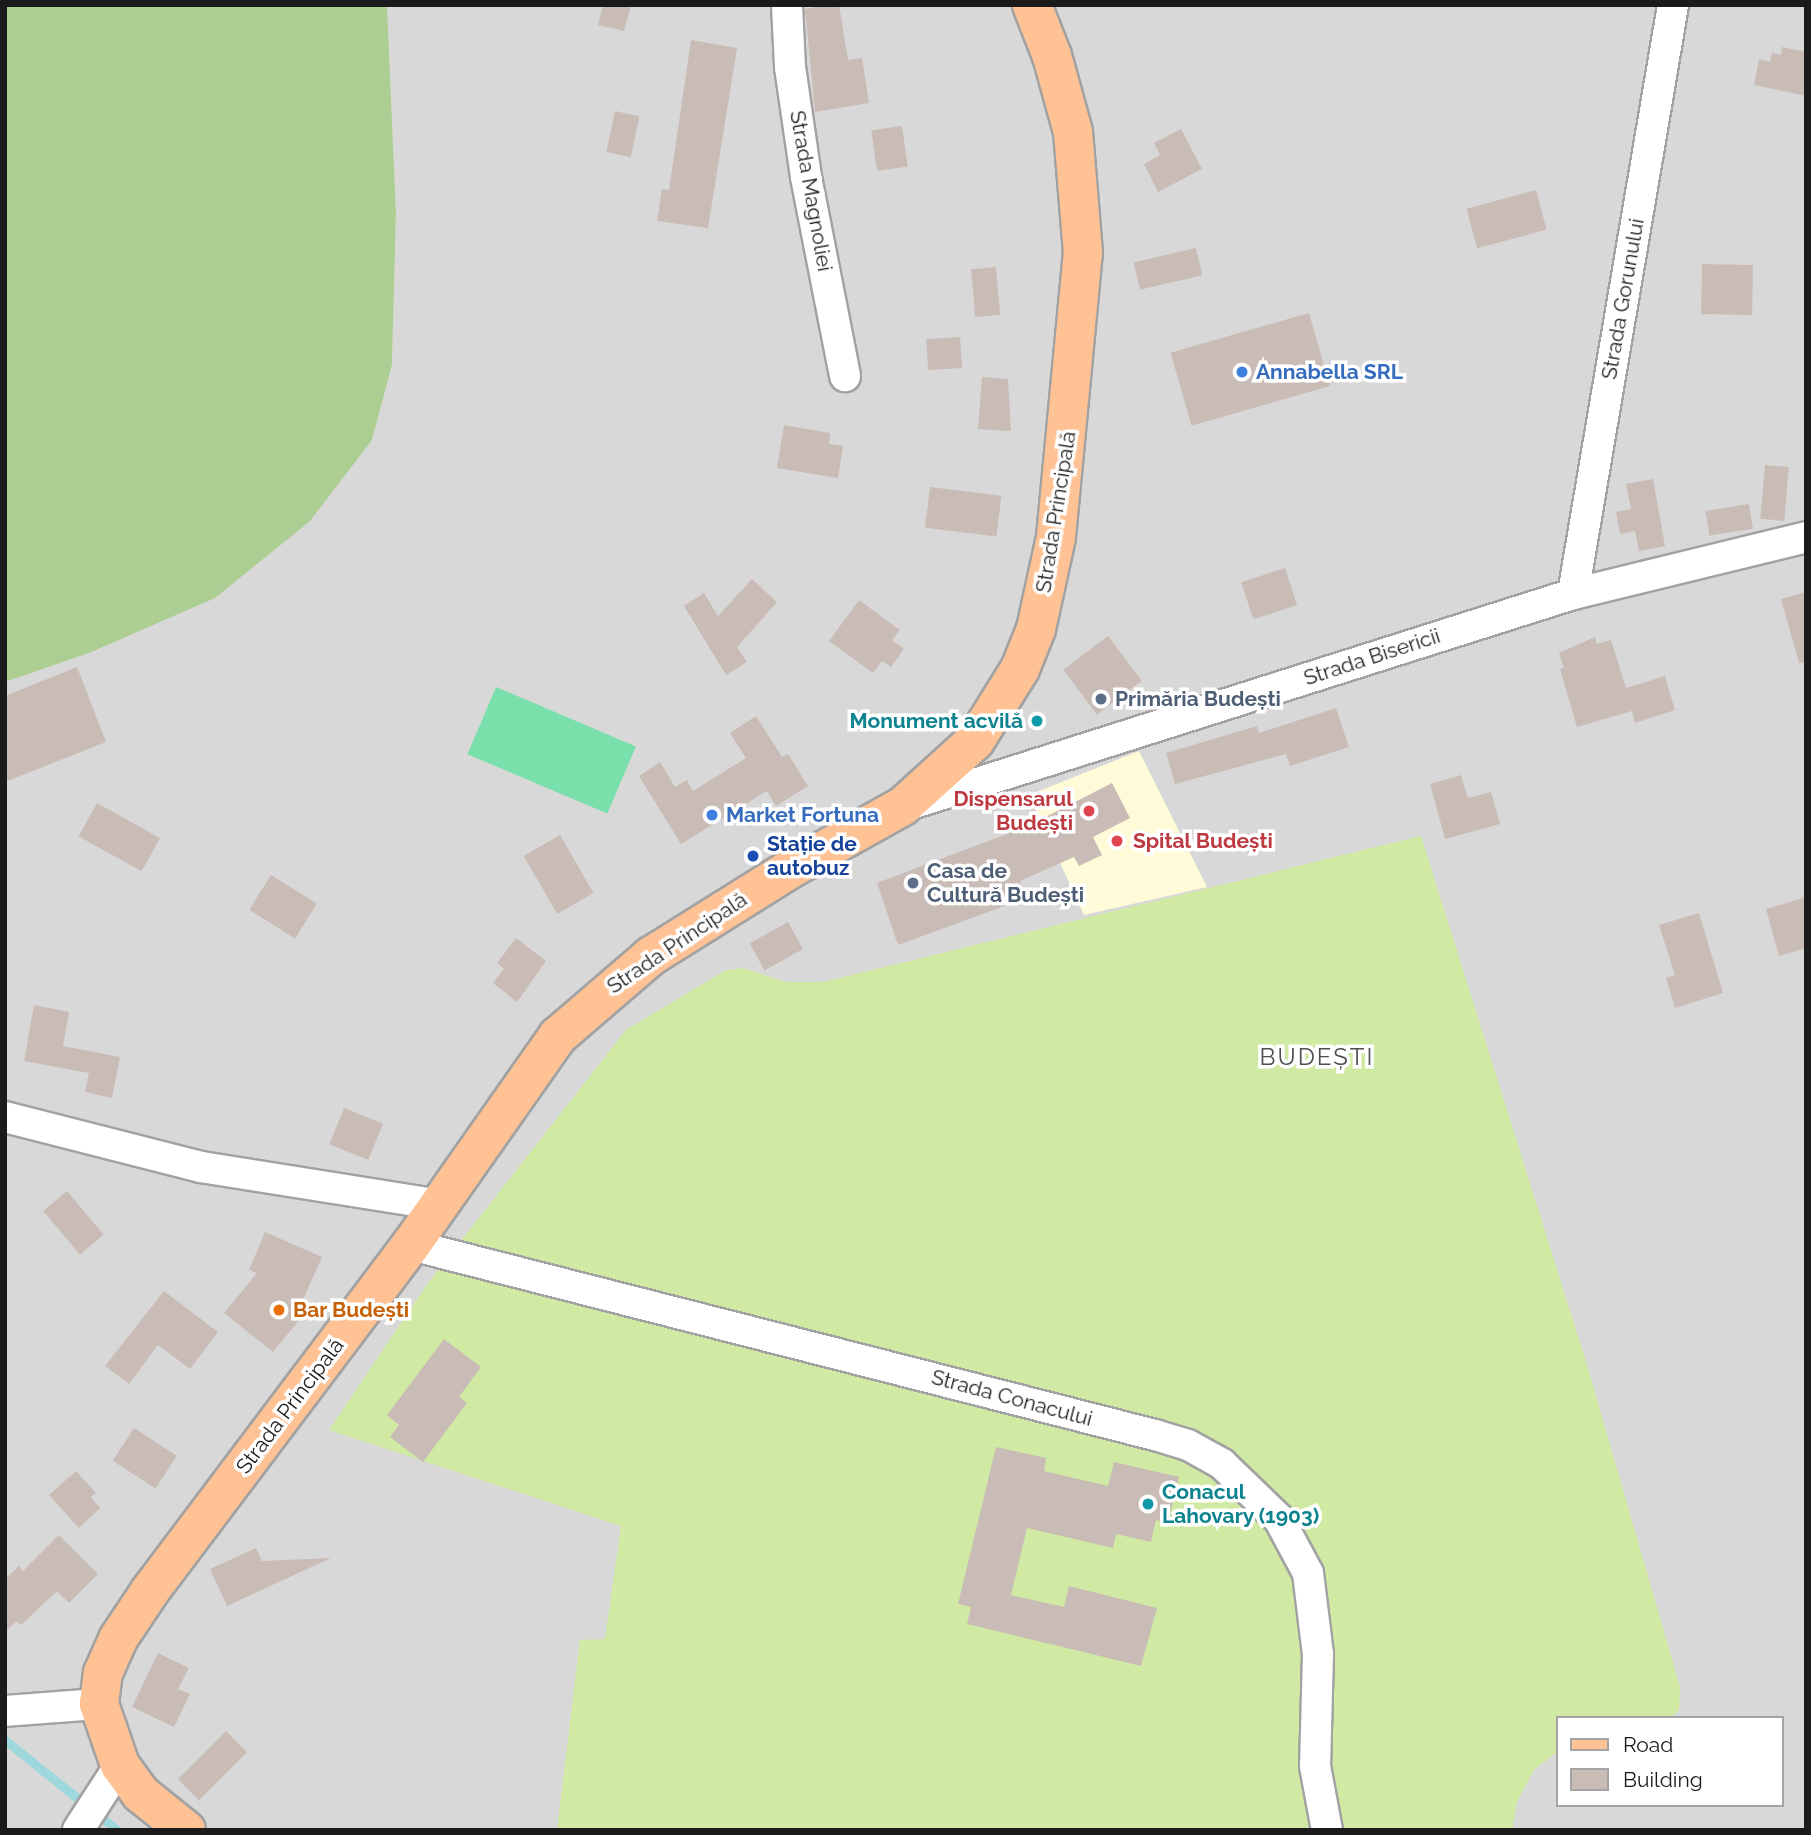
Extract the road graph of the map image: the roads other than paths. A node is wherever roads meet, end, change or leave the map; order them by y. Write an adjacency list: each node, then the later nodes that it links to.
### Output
1 (787, 5): 4 (street, Strada Magnoliei)
2 (1032, 5): 7 (main road, Strada Principală)
3 (1673, 5): 6 (street, Strada Gorunului)
4 (845, 376)
5 (1806, 537): 6 (street, Strada Bisericii)
6 (1573, 594): 7 (street, Strada Bisericii)
7 (904, 806): 9 (main road, Strada Principală)
8 (5, 1118): 9 (street)
9 (440, 1205): 10 (main road, Strada Principală)
10 (411, 1245): 11 (main road, Strada Principală); 15 (street, Strada Conacului)
11 (99, 1704): 12 (street); 13 (main road, Strada Principală)
12 (5, 1710)
13 (97, 1799): 14 (main road, Strada Principală)
14 (186, 1830)
15 (1327, 1830)

